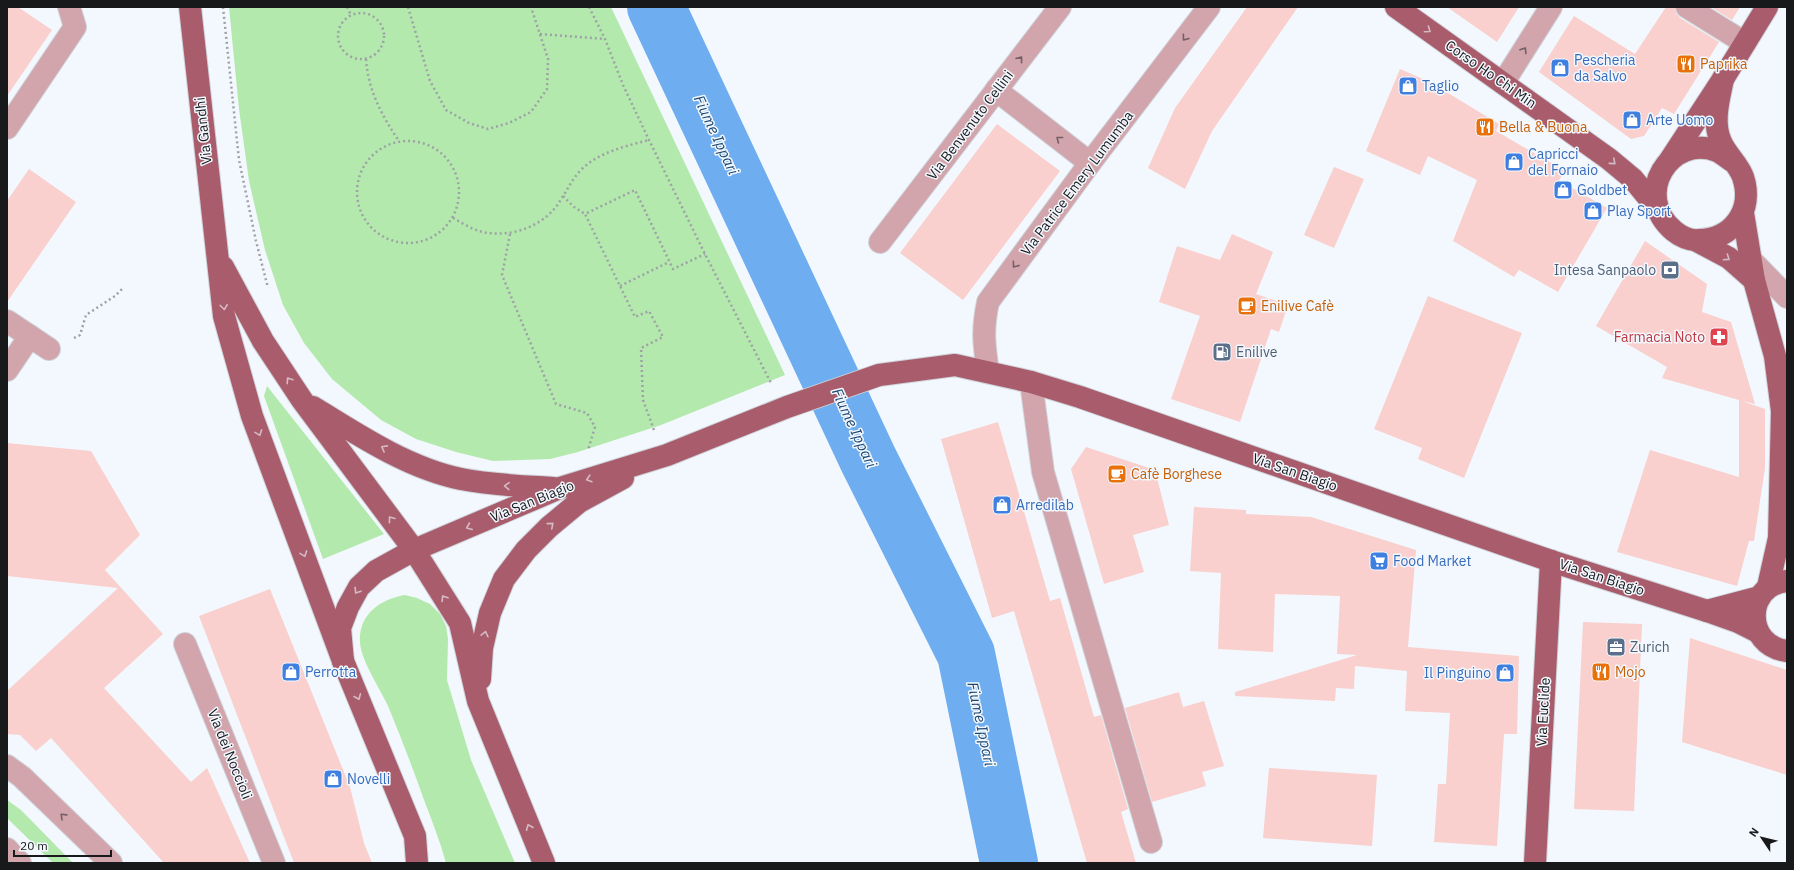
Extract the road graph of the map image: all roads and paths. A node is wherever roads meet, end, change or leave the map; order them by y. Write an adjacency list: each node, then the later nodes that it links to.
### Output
1 (69, 7): 22 (street)
2 (190, 7): 37 (main road, Via Gandhi)
3 (223, 7): 42 (path)
4 (347, 7): 14 (path)
5 (408, 7): 15 (path)
6 (531, 7): 15 (path)
7 (589, 7): 16 (path)
8 (1060, 7): 21 (street, Via Benvenuto Cellini, one-way to 8)
9 (1209, 7): 27 (street, Via Patrice Emery Lumumba, one-way to 27)
10 (1396, 7): 20 (main road, Corso Ho Chi Min, one-way to 20)
11 (1551, 7): 20 (street, one-way to 11)
12 (1687, 7): 17 (street)
13 (1767, 7): 17 (main road)
14 (351, 16): 18 (path); 18 (path)
15 (540, 34): 16 (path)
16 (605, 39): 23 (path)
17 (1745, 43): 19 (main road)
18 (366, 58): 24 (path)
19 (1723, 79): 25 (main road); 26 (main road)
20 (1503, 83): 29 (main road, Corso Ho Chi Min, one-way to 29)
21 (996, 90): 27 (street, one-way to 21); 35 (street, Via Benvenuto Cellini)
22 (7, 128)
23 (649, 140): 28 (path); 36 (path)
24 (399, 141): 32 (path); 32 (path)
25 (1670, 161): 26 (main road); 29 (main road)
26 (1732, 161): 30 (main road)
27 (1090, 163): 50 (street, Via Patrice Emery Lumumba, one-way to 50)
28 (563, 196): 31 (path); 33 (path)
29 (1656, 207): 34 (main road)
30 (1743, 213): 34 (main road); 39 (main road)
31 (585, 214): 38 (path); 40 (path)
32 (453, 218): 33 (path)
33 (510, 234): 55 (path)
34 (1697, 240): 39 (main road, one-way to 39)
35 (880, 242)
36 (705, 254): 38 (path); 52 (path)
37 (217, 255): 53 (main road, one-way to 37); 67 (main road, Via Gandhi, one-way to 67)
38 (669, 262): 40 (path)
39 (1752, 270): 43 (street); 48 (main road)
40 (620, 286): 54 (path)
41 (123, 288): 46 (path)
42 (268, 289)
43 (1787, 297)
44 (7, 321): 45 (street)
45 (30, 336): 47 (street); 49 (street)
46 (70, 340)
47 (49, 349)
48 (1781, 354): 58 (main road)
49 (7, 370)
50 (988, 372): 51 (main road, Via San Biagio); 56 (main road, Via San Biagio)
51 (1031, 382): 60 (main road, Via San Biagio); 71 (street)
52 (773, 387)
53 (302, 400): 57 (main road, one-way to 53); 59 (main road, one-way to 53)
54 (656, 435)
55 (586, 452)
56 (667, 455): 57 (main road, Via San Biagio, one-way to 57); 68 (main road, one-way to 56)
57 (560, 488): 59 (main road, Via San Biagio, one-way to 59)
58 (1779, 538): 61 (main road); 62 (main road)
59 (414, 550): 67 (main road, Via San Biagio, one-way to 67); 68 (main road, one-way to 59)
60 (1551, 561): 63 (main road, Via San Biagio); 80 (main road, Via Euclide)
61 (1787, 561)
62 (1772, 588): 63 (main road); 64 (main road)
63 (1707, 611): 64 (main road, Via San Biagio)
64 (1758, 632): 66 (main road)
65 (185, 644): 75 (street, Via dei Noccioli)
66 (1787, 651)
67 (343, 661): 70 (main road, Via Gandhi, one-way to 70)
68 (478, 701): 79 (main road, one-way to 68)
69 (7, 766): 74 (street, one-way to 69)
70 (415, 836): 76 (street); 77 (main road); 78 (main road)
71 (1151, 842)
72 (7, 849): 73 (street)
73 (20, 863)
74 (110, 863)
75 (274, 863)
76 (410, 863)
77 (417, 863)
78 (423, 863)
79 (544, 863)
80 (1535, 863)

